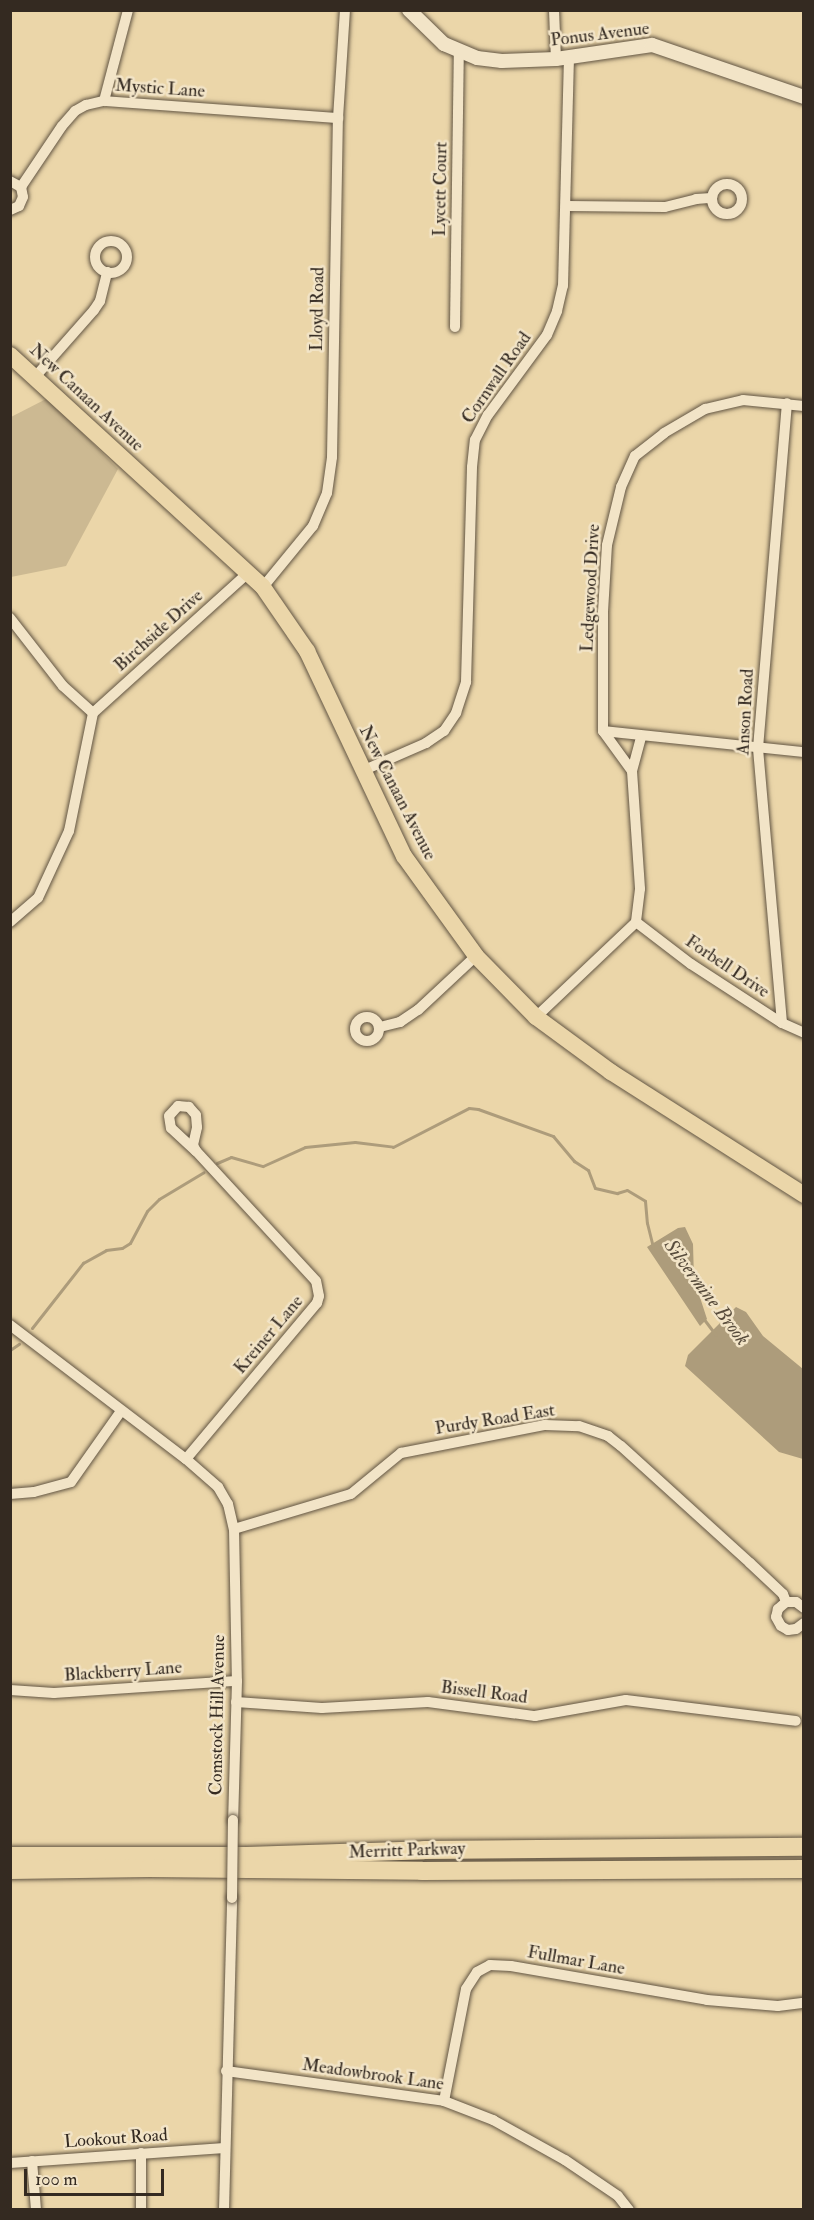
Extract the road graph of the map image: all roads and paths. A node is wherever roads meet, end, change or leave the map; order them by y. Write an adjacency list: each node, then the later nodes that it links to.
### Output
1 (128, 10): 8 (street)
2 (345, 10): 9 (street, Lloyd Road)
3 (409, 10): 5 (street, Ponus Avenue)
4 (554, 10): 6 (street, Cornwall Road)
5 (459, 52): 6 (street, Ponus Avenue); 16 (street, Lycett Court)
6 (562, 58): 7 (street, Ponus Avenue); 13 (street, Cornwall Road)
7 (804, 97)
8 (104, 101): 9 (street, Mystic Lane); 11 (street, Mystic Lane)
9 (338, 118): 22 (street, Lloyd Road)
10 (10, 181): 11 (street)
11 (21, 187): 14 (street, Mystic Lane)
12 (712, 198): 13 (street)
13 (567, 206): 29 (street, Cornwall Road)
14 (10, 210)
15 (107, 272): 18 (street)
16 (455, 327)
17 (10, 355): 18 (main road, New Canaan Avenue)
18 (35, 377): 21 (main road, New Canaan Avenue)
19 (787, 403): 20 (street, Ledgewood Drive); 25 (street, Ledgewood Drive); 27 (street, Anson Road)
20 (804, 406)
21 (247, 574): 22 (main road, New Canaan Avenue); 24 (street, Birchside Drive)
22 (263, 587): 29 (main road, New Canaan Avenue)
23 (10, 618): 24 (street)
24 (93, 713): 31 (street)
25 (603, 731): 26 (street); 30 (street)
26 (641, 737): 27 (street); 30 (street)
27 (758, 748): 28 (street); 35 (street, Anson Road)
28 (804, 752)
29 (362, 771): 33 (main road, New Canaan Avenue)
30 (632, 771): 32 (street)
31 (10, 921)
32 (636, 922): 34 (street); 35 (street, Forbell Drive)
33 (476, 956): 34 (main road, New Canaan Avenue); 36 (street)
34 (536, 1017): 39 (main road, New Canaan Avenue)
35 (782, 1023): 37 (street, Forbell Drive)
36 (380, 1027)
37 (804, 1033)
38 (196, 1151): 42 (street, Kreiner Lane)
39 (804, 1195)
40 (10, 1325): 41 (street, Comstock Hill Avenue)
41 (121, 1411): 42 (street, Comstock Hill Avenue); 43 (street)
42 (186, 1460): 44 (street, Comstock Hill Avenue)
43 (10, 1494)
44 (234, 1529): 45 (street, Purdy Road East); 48 (street, Comstock Hill Avenue)
45 (786, 1602): 46 (street); 47 (street)
46 (804, 1608)
47 (804, 1623)
48 (237, 1681): 49 (street, Blackberry Lane); 50 (street, Comstock Hill Avenue)
49 (10, 1690)
50 (236, 1702): 51 (street, Bissell Road); 57 (street, Comstock Hill Avenue, bridge)
51 (796, 1720)
52 (804, 1847): 53 (highway, Merritt Parkway)
53 (10, 1856)
54 (804, 1869): 55 (highway, Merritt Parkway)
55 (10, 1870)
56 (804, 2003): 58 (street, Fullmar Lane)
57 (226, 2071): 58 (street, Meadowbrook Lane); 59 (street, Comstock Hill Avenue)
58 (444, 2101): 66 (street, Meadowbrook Lane)
59 (224, 2148): 60 (street, Lookout Road); 65 (street, Comstock Hill Avenue)
60 (141, 2154): 61 (street, Lookout Road); 64 (street)
61 (33, 2161): 62 (street, Lookout Road); 63 (street)
62 (10, 2163)
63 (36, 2210)
64 (141, 2210)
65 (224, 2210)
66 (629, 2210)

